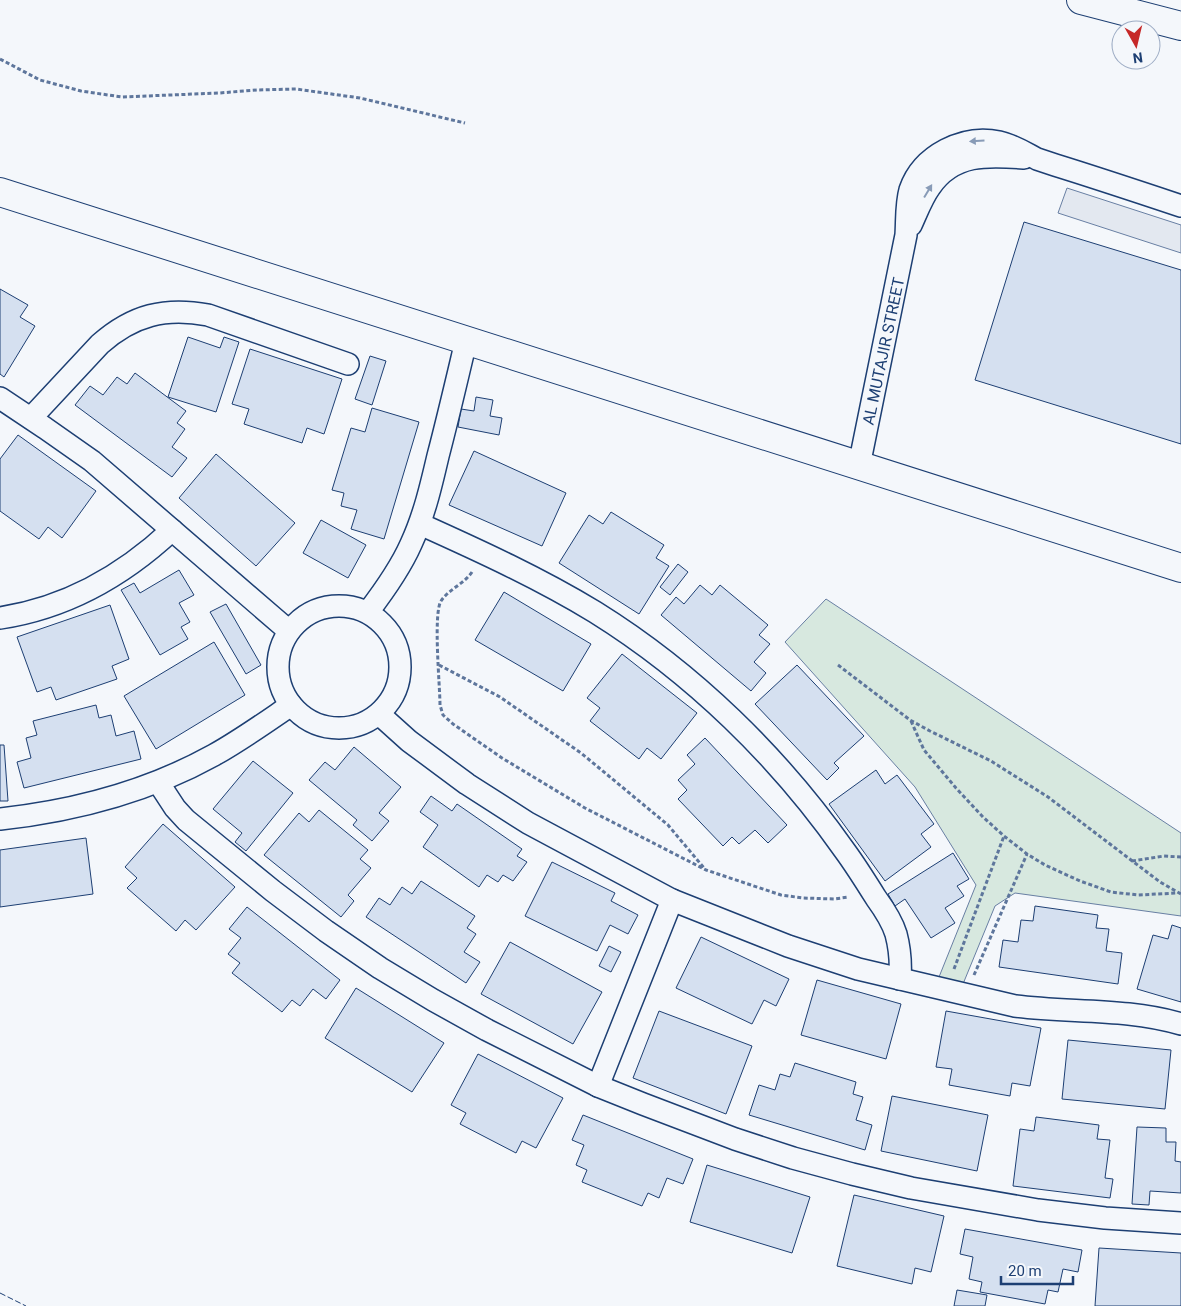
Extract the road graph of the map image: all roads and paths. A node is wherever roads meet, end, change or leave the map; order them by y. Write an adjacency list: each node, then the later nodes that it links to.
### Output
1 (1093, 3): 2 (main road); 3 (main road)
2 (1181, 26)
3 (1181, 31)
4 (0, 59): 5 (path)
5 (465, 123)
6 (0, 192): 8 (main road)
7 (1181, 206): 12 (street, AL MUTAJIR STREET)
8 (466, 341): 12 (main road); 13 (street)
9 (348, 364): 11 (street)
10 (0, 398): 11 (street)
11 (31, 418): 14 (street)
12 (859, 466): 16 (main road)
13 (420, 524): 15 (street); 17 (street)
14 (172, 530): 18 (street); 19 (street)
15 (487, 554): 20 (path); 33 (street)
16 (1181, 568)
17 (368, 612): 19 (street); 23 (street)
18 (0, 618)
19 (289, 631): 22 (street)
20 (439, 664): 31 (path); 31 (path)
21 (838, 664): 24 (path)
22 (291, 705): 23 (street); 25 (street)
23 (379, 714): 34 (street)
24 (910, 720): 27 (path); 30 (path)
25 (158, 782): 26 (street); 38 (street)
26 (0, 819)
27 (1004, 836): 28 (path); 36 (path)
28 (1027, 854): 32 (path); 36 (path)
29 (1181, 856): 30 (path)
30 (1132, 860): 32 (path)
31 (706, 870): 33 (path)
32 (1179, 893)
33 (874, 894): 35 (street)
34 (672, 900): 35 (street); 38 (street)
35 (900, 979): 36 (street)
36 (956, 992): 37 (street)
37 (1181, 1024)
38 (598, 1086): 39 (street)
39 (1181, 1223)

